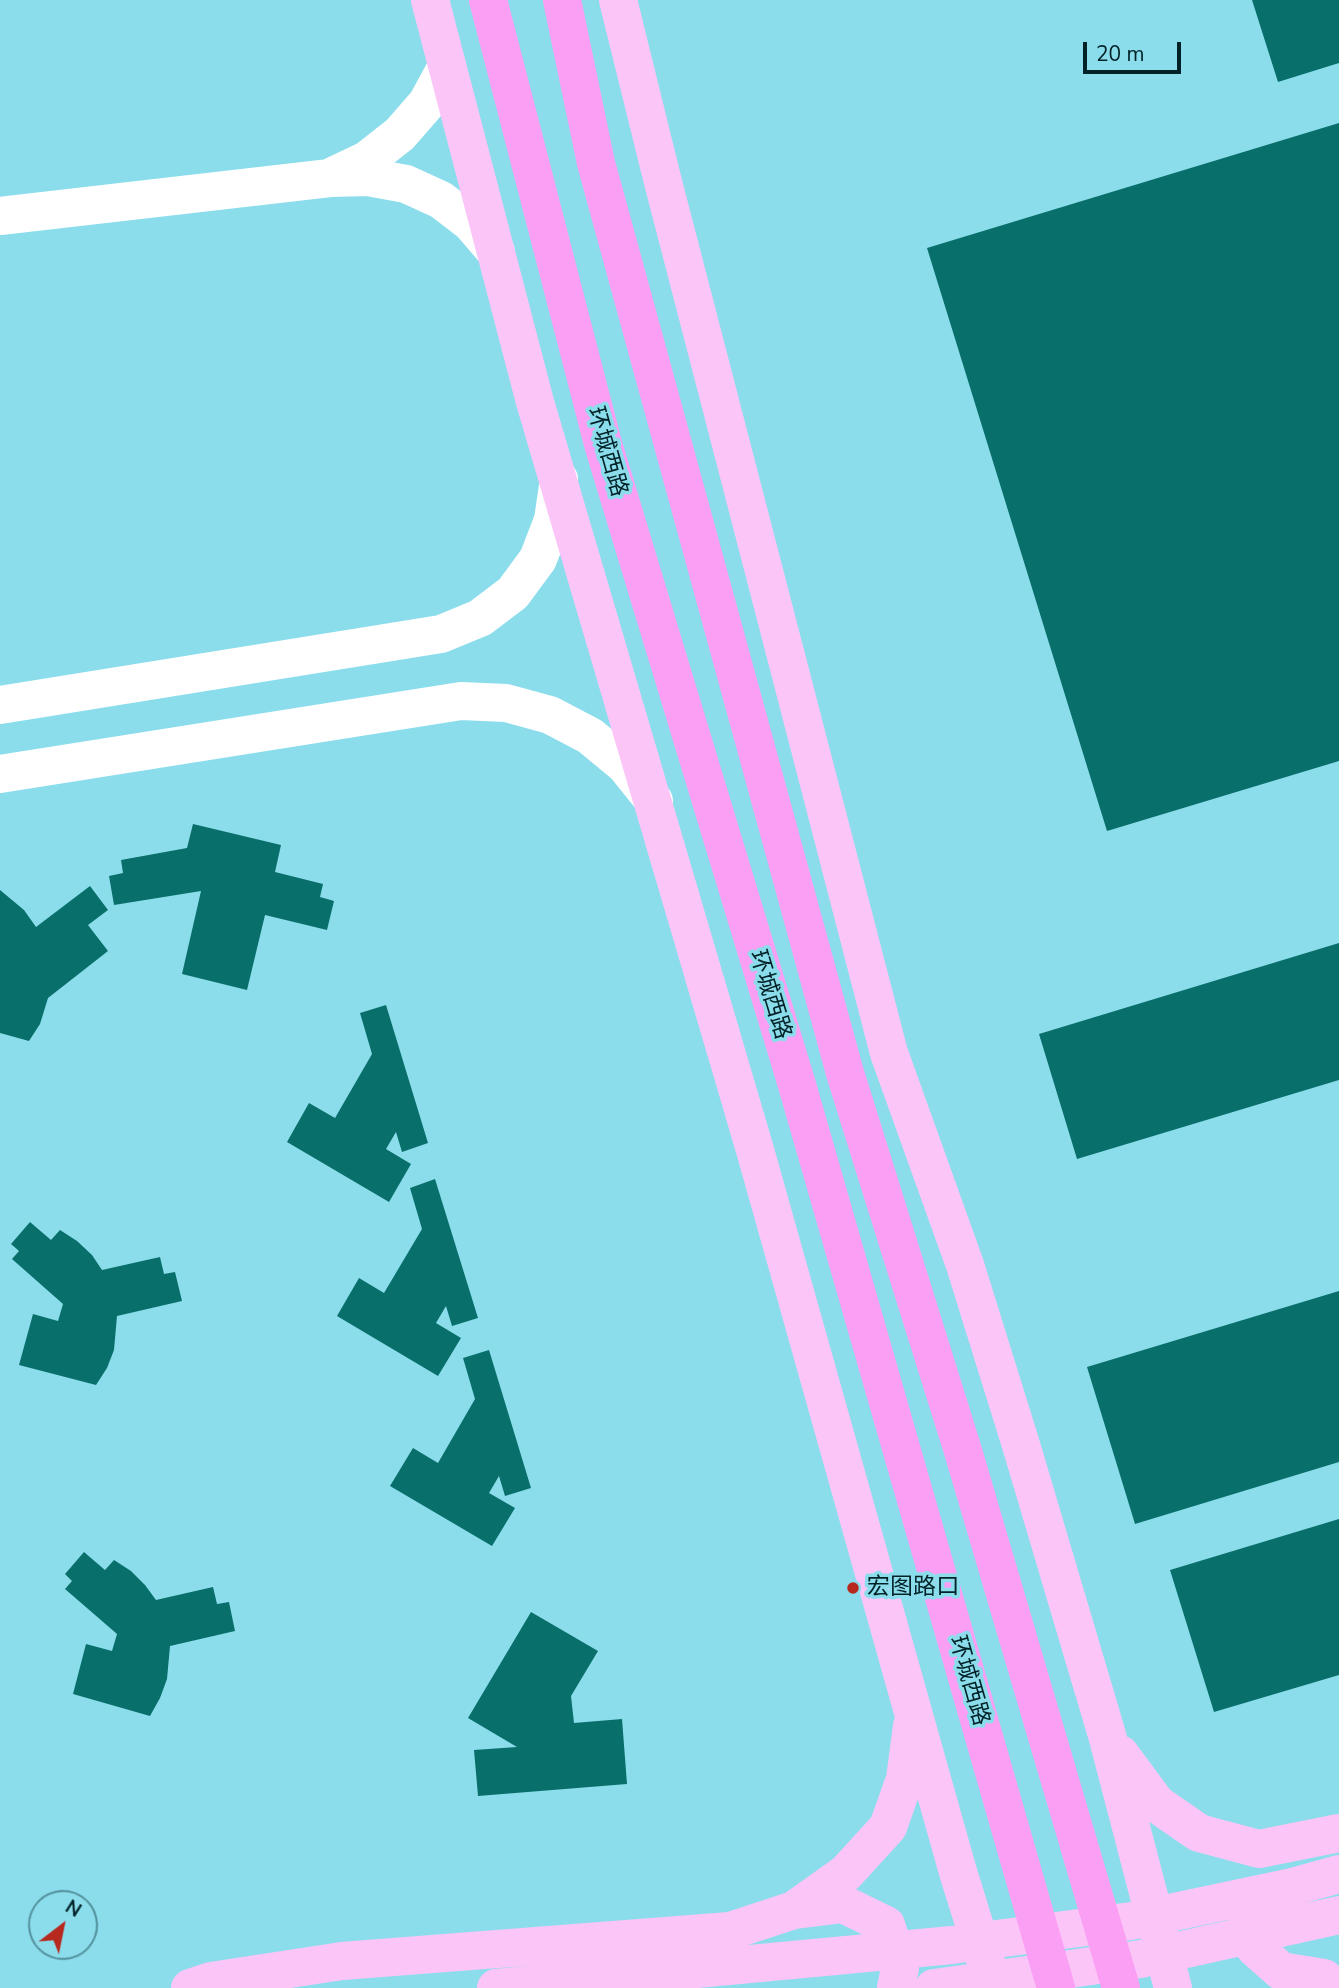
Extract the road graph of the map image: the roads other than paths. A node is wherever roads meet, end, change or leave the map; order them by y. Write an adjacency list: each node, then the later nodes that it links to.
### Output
1 (430, 0): 5 (main road)
2 (488, 0): 25 (highway, 环城西路)
3 (562, 0): 26 (highway)
4 (618, 0): 14 (main road)
5 (447, 66): 6 (street); 8 (main road)
6 (330, 178): 7 (street); 8 (street)
7 (0, 216)
8 (496, 252): 9 (main road)
9 (559, 479): 10 (street); 12 (main road)
10 (0, 705)
11 (0, 774): 12 (street)
12 (654, 801): 13 (main road)
13 (914, 1710): 17 (main road); 24 (main road)
14 (1107, 1735): 15 (main road); 27 (main road)
15 (1332, 1834): 19 (main road)
16 (1339, 1874): 21 (main road)
17 (794, 1910): 20 (main road); 22 (main road)
18 (1339, 1915): 23 (main road)
19 (1326, 1979)
20 (190, 1988)
21 (496, 1988)
22 (896, 1988)
23 (934, 1988)
24 (994, 1988)
25 (1056, 1988)
26 (1121, 1988)
27 (1173, 1988)

